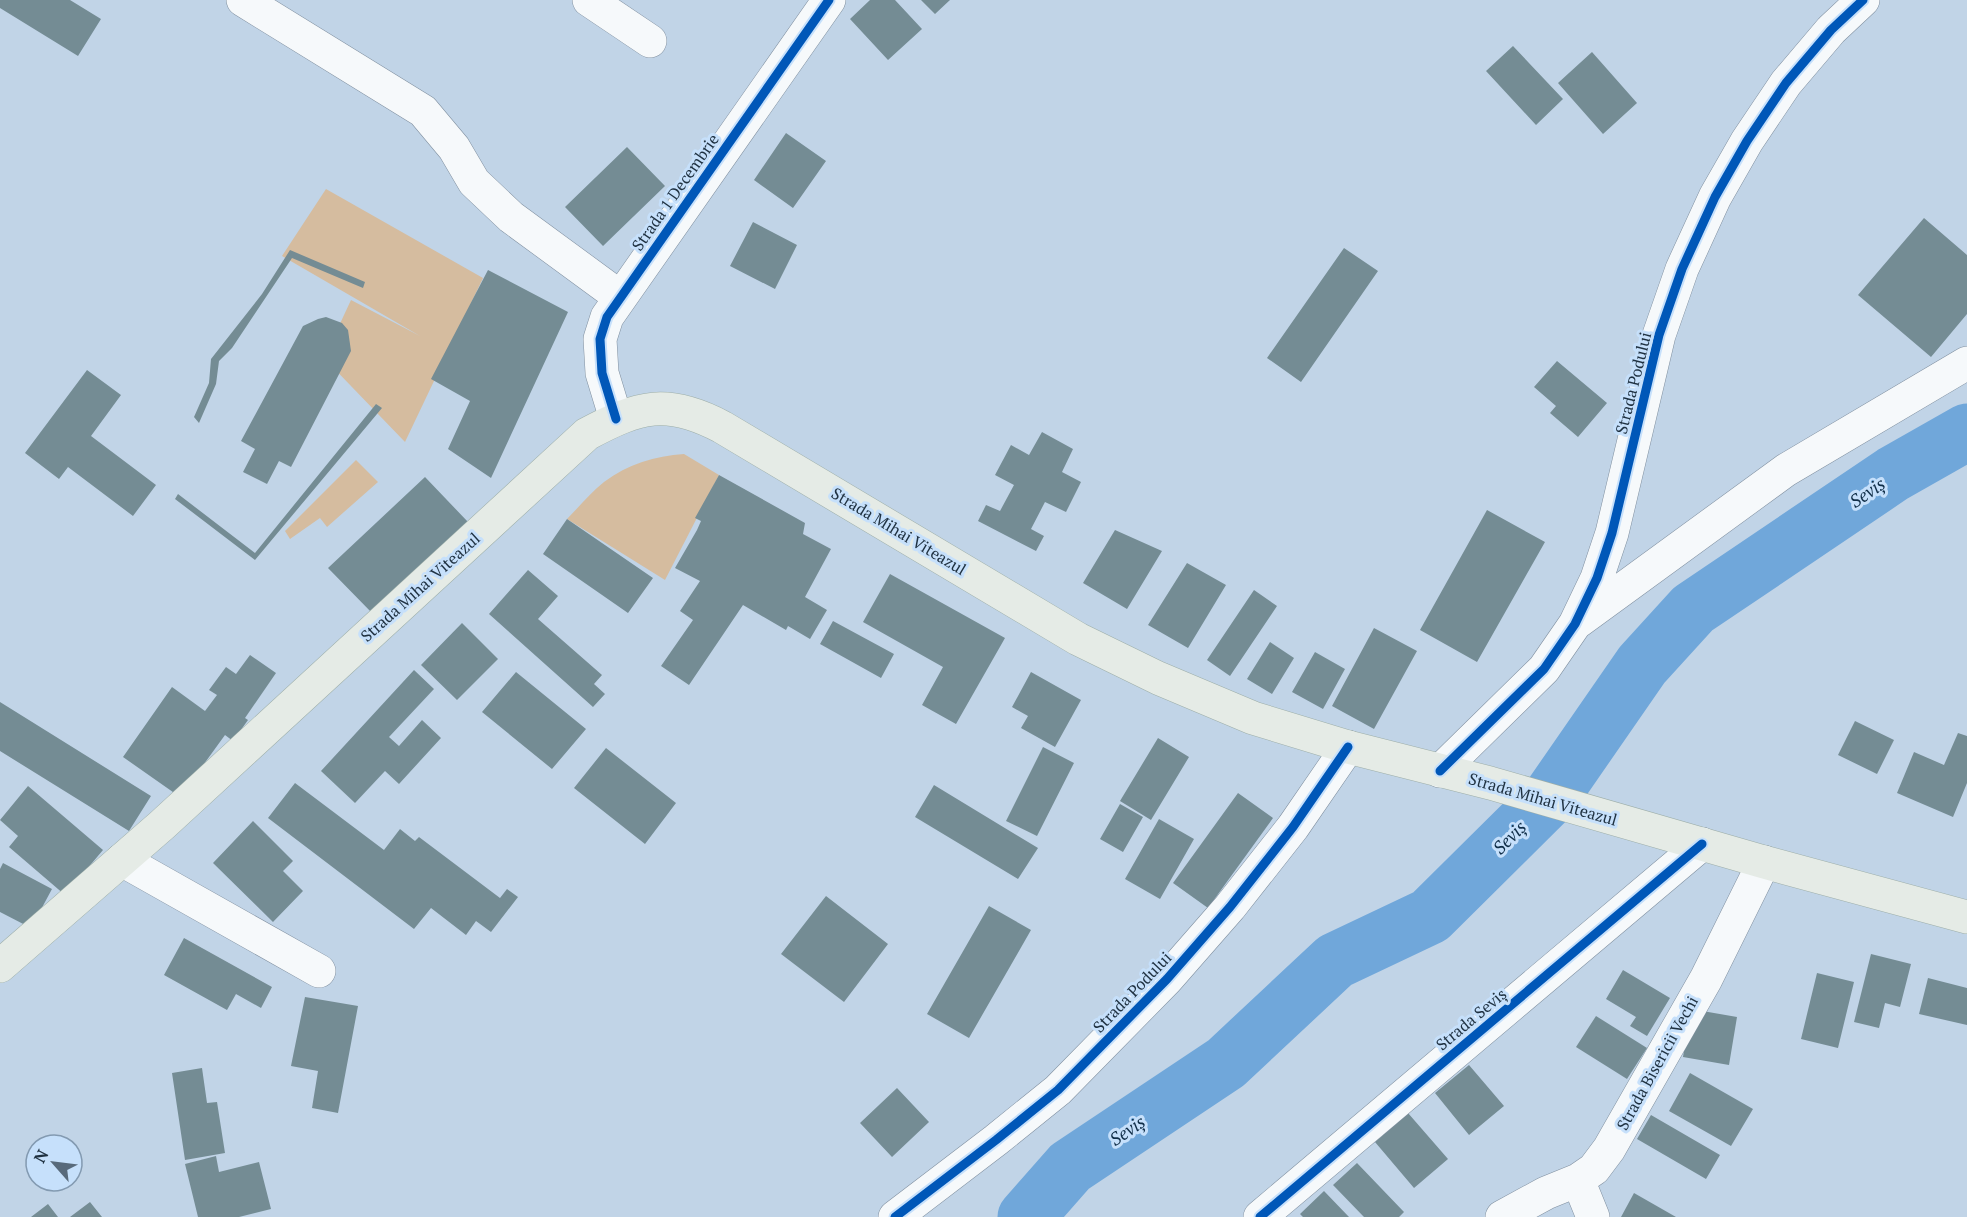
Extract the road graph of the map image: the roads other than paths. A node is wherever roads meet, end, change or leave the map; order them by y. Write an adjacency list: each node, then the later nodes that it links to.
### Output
1 (243, 0): 6 (street)
2 (589, 0): 5 (street)
3 (829, 0): 6 (street, Strada 1 Decembrie)
4 (1863, 0): 9 (street, Strada Podului)
5 (650, 42)
6 (620, 297): 8 (street, Strada 1 Decembrie)
7 (1967, 363): 9 (street)
8 (616, 419): 10 (main road, Strada Mihai Viteazul); 13 (main road, Strada Mihai Viteazul)
9 (1575, 624): 11 (street, Strada Podului)
10 (1348, 747): 11 (main road, Strada Mihai Viteazul); 19 (street, Strada Podului)
11 (1440, 771): 12 (main road, Strada Mihai Viteazul)
12 (1702, 844): 14 (main road, Strada Mihai Viteazul); 20 (street, Strada Seviș)
13 (122, 860): 16 (main road, Strada Mihai Viteazul); 17 (street)
14 (1764, 862): 15 (main road, Strada Mihai Viteazul); 18 (street, Strada Bisericii Vechi)
15 (1967, 917)
16 (0, 966)
17 (319, 971)
18 (1578, 1180): 21 (street, Strada Bisericii Vechi); 22 (street)
19 (895, 1217)
20 (1260, 1217)
21 (1502, 1217)
22 (1593, 1217)

